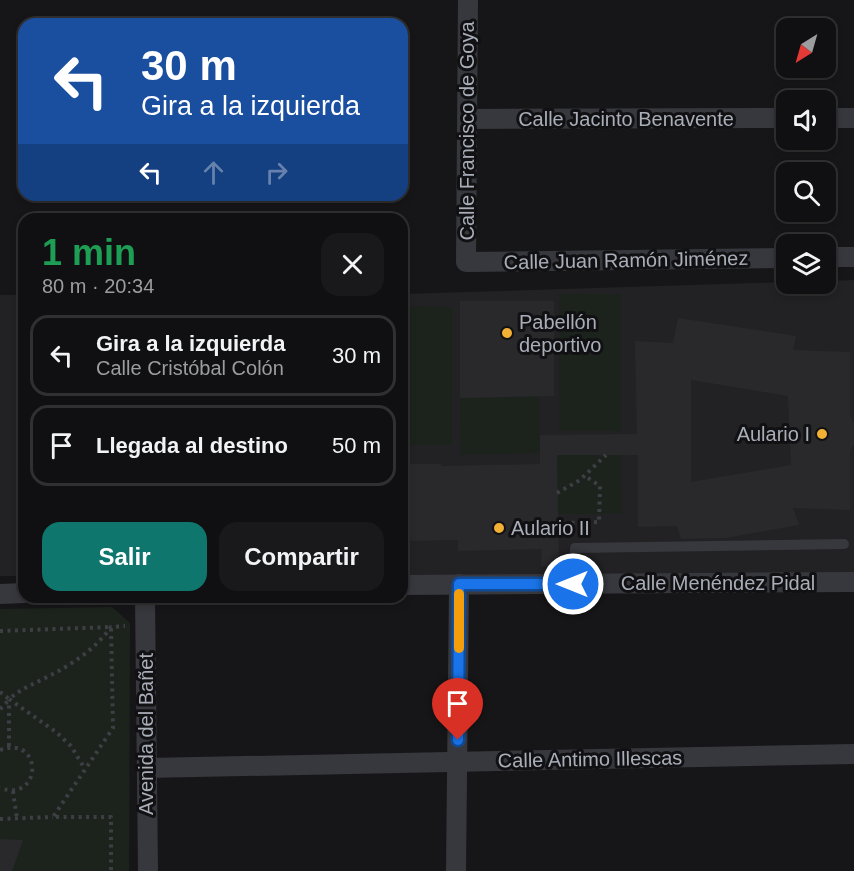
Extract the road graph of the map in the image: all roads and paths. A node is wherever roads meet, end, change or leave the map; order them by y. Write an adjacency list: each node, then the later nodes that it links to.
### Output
1 (468, 0): 5 (street, Calle Francisco de Goya)
2 (776, 118): 5 (street, Calle Jacinto Benavente)
3 (836, 118): 4 (street)
4 (854, 118)
5 (467, 119): 9 (street, Calle Francisco de Goya)
6 (836, 257): 7 (street)
7 (854, 257)
8 (776, 258): 9 (street, Calle Juan Ramón Jiménez)
9 (466, 262)
10 (606, 455): 11 (path)
11 (585, 476): 12 (path); 13 (path)
12 (557, 493)
13 (563, 543)
14 (844, 544): 17 (lane)
15 (854, 582): 17 (street, Calle Menéndez Pidal)
16 (459, 584): 17 (street, Calle Menéndez Pidal); 18 (street, Calle Menéndez Pidal); 30 (street)
17 (573, 584)
18 (408, 585)
19 (18, 593): 20 (street)
20 (0, 594)
21 (145, 603): 31 (street, Avenida del Bañet)
22 (111, 627): 23 (path); 25 (path); 32 (path)
23 (0, 630)
24 (0, 692): 25 (path)
25 (9, 699): 26 (path); 27 (path); 32 (path)
26 (0, 709)
27 (9, 747): 28 (path); 34 (path)
28 (0, 750)
29 (854, 754): 30 (street, Calle Antimo Illescas)
30 (458, 762): 31 (street, Calle Antimo Illescas); 40 (street)
31 (147, 768): 39 (street, Avenida del Bañet)
32 (85, 769): 35 (path)
33 (0, 788): 34 (path)
34 (13, 791): 37 (path)
35 (53, 817): 37 (path); 38 (path)
36 (0, 819): 37 (path)
37 (17, 819)
38 (111, 871)
39 (148, 871)
40 (456, 871)

